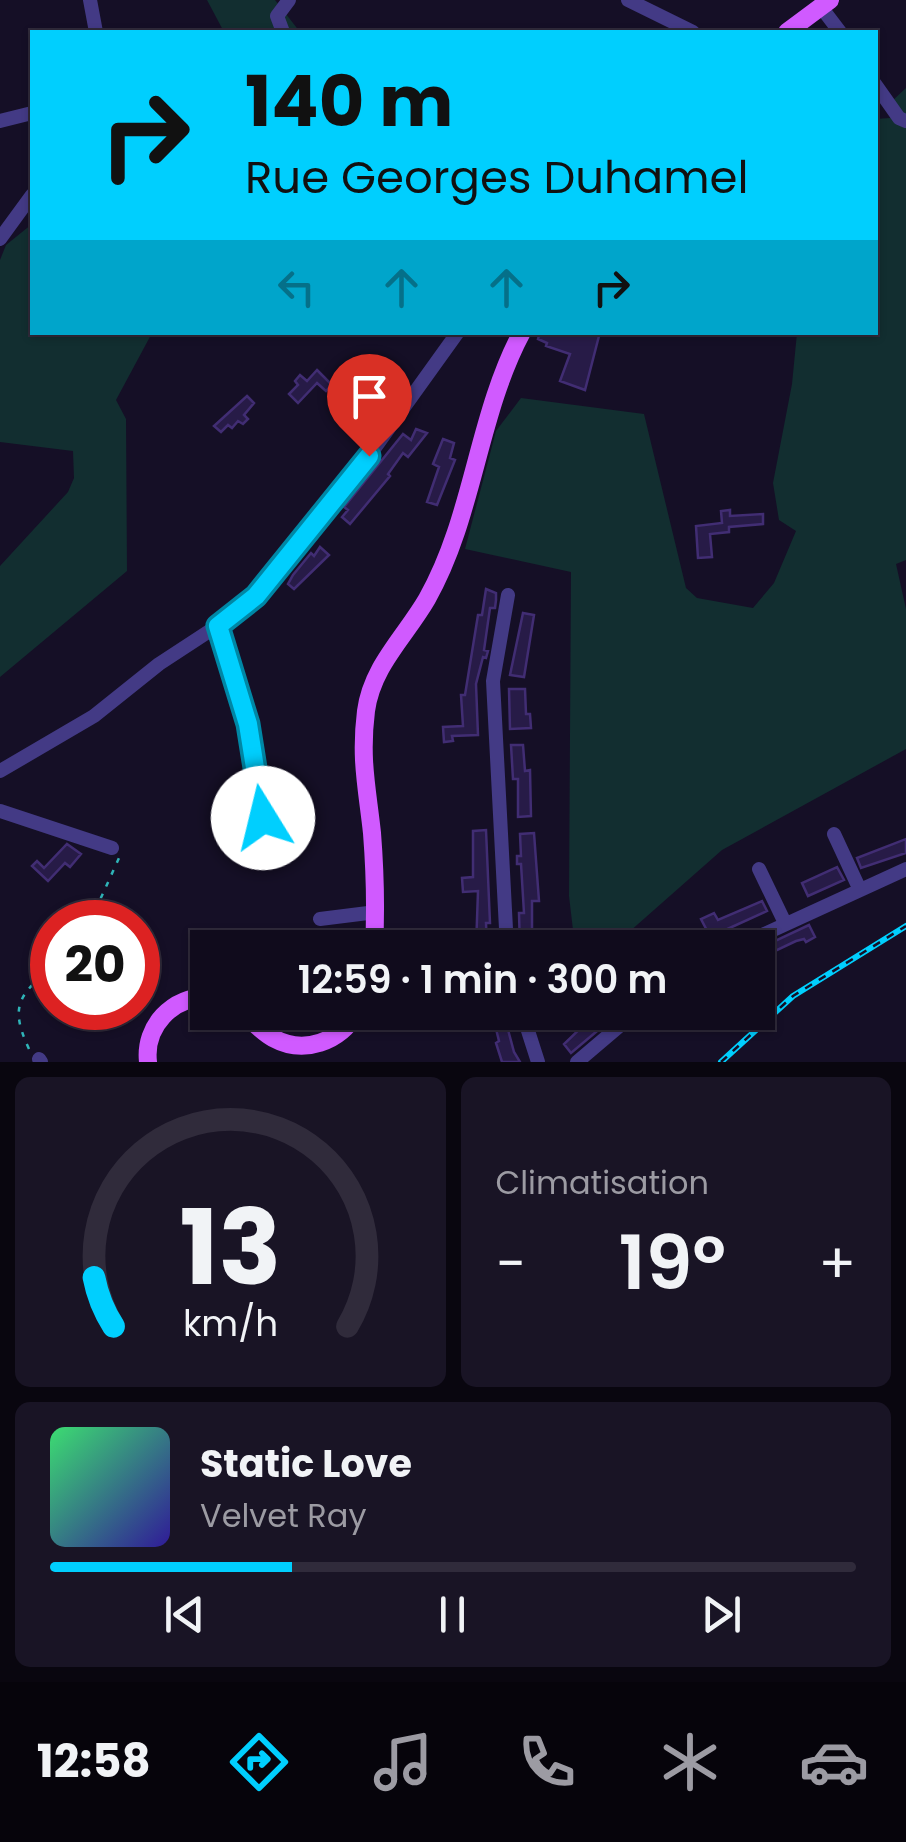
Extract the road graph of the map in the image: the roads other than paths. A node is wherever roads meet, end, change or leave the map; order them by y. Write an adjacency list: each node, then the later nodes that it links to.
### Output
1 (90, 0): 5 (street)
2 (289, 0): 6 (street)
3 (628, 0): 7 (street)
4 (825, 3): 8 (main road); 9 (street)
5 (96, 30)
6 (281, 30)
7 (689, 30)
8 (789, 30)
9 (839, 30)
10 (878, 88): 13 (street)
11 (30, 114): 12 (street)
12 (0, 121)
13 (906, 121)
14 (30, 199): 15 (street)
15 (0, 239)
16 (456, 335): 19 (street)
17 (521, 335): 28 (main road)
18 (508, 595): 32 (street)
19 (218, 626): 20 (street); 22 (street)
20 (0, 771)
21 (0, 811): 24 (street)
22 (263, 818)
23 (834, 834): 27 (street)
24 (112, 848)
25 (759, 869): 30 (street)
26 (906, 870): 27 (street)
27 (860, 890): 30 (street)
28 (376, 912): 29 (street); 31 (main road)
29 (320, 919)
30 (785, 923): 33 (street)
31 (375, 930)
32 (505, 930)
33 (771, 930)
34 (190, 999): 39 (main road)
35 (263, 1030): 36 (main road)
36 (340, 1030)
37 (528, 1030): 40 (street)
38 (615, 1030): 41 (street)
39 (148, 1062)
40 (538, 1062)
41 (577, 1062)

